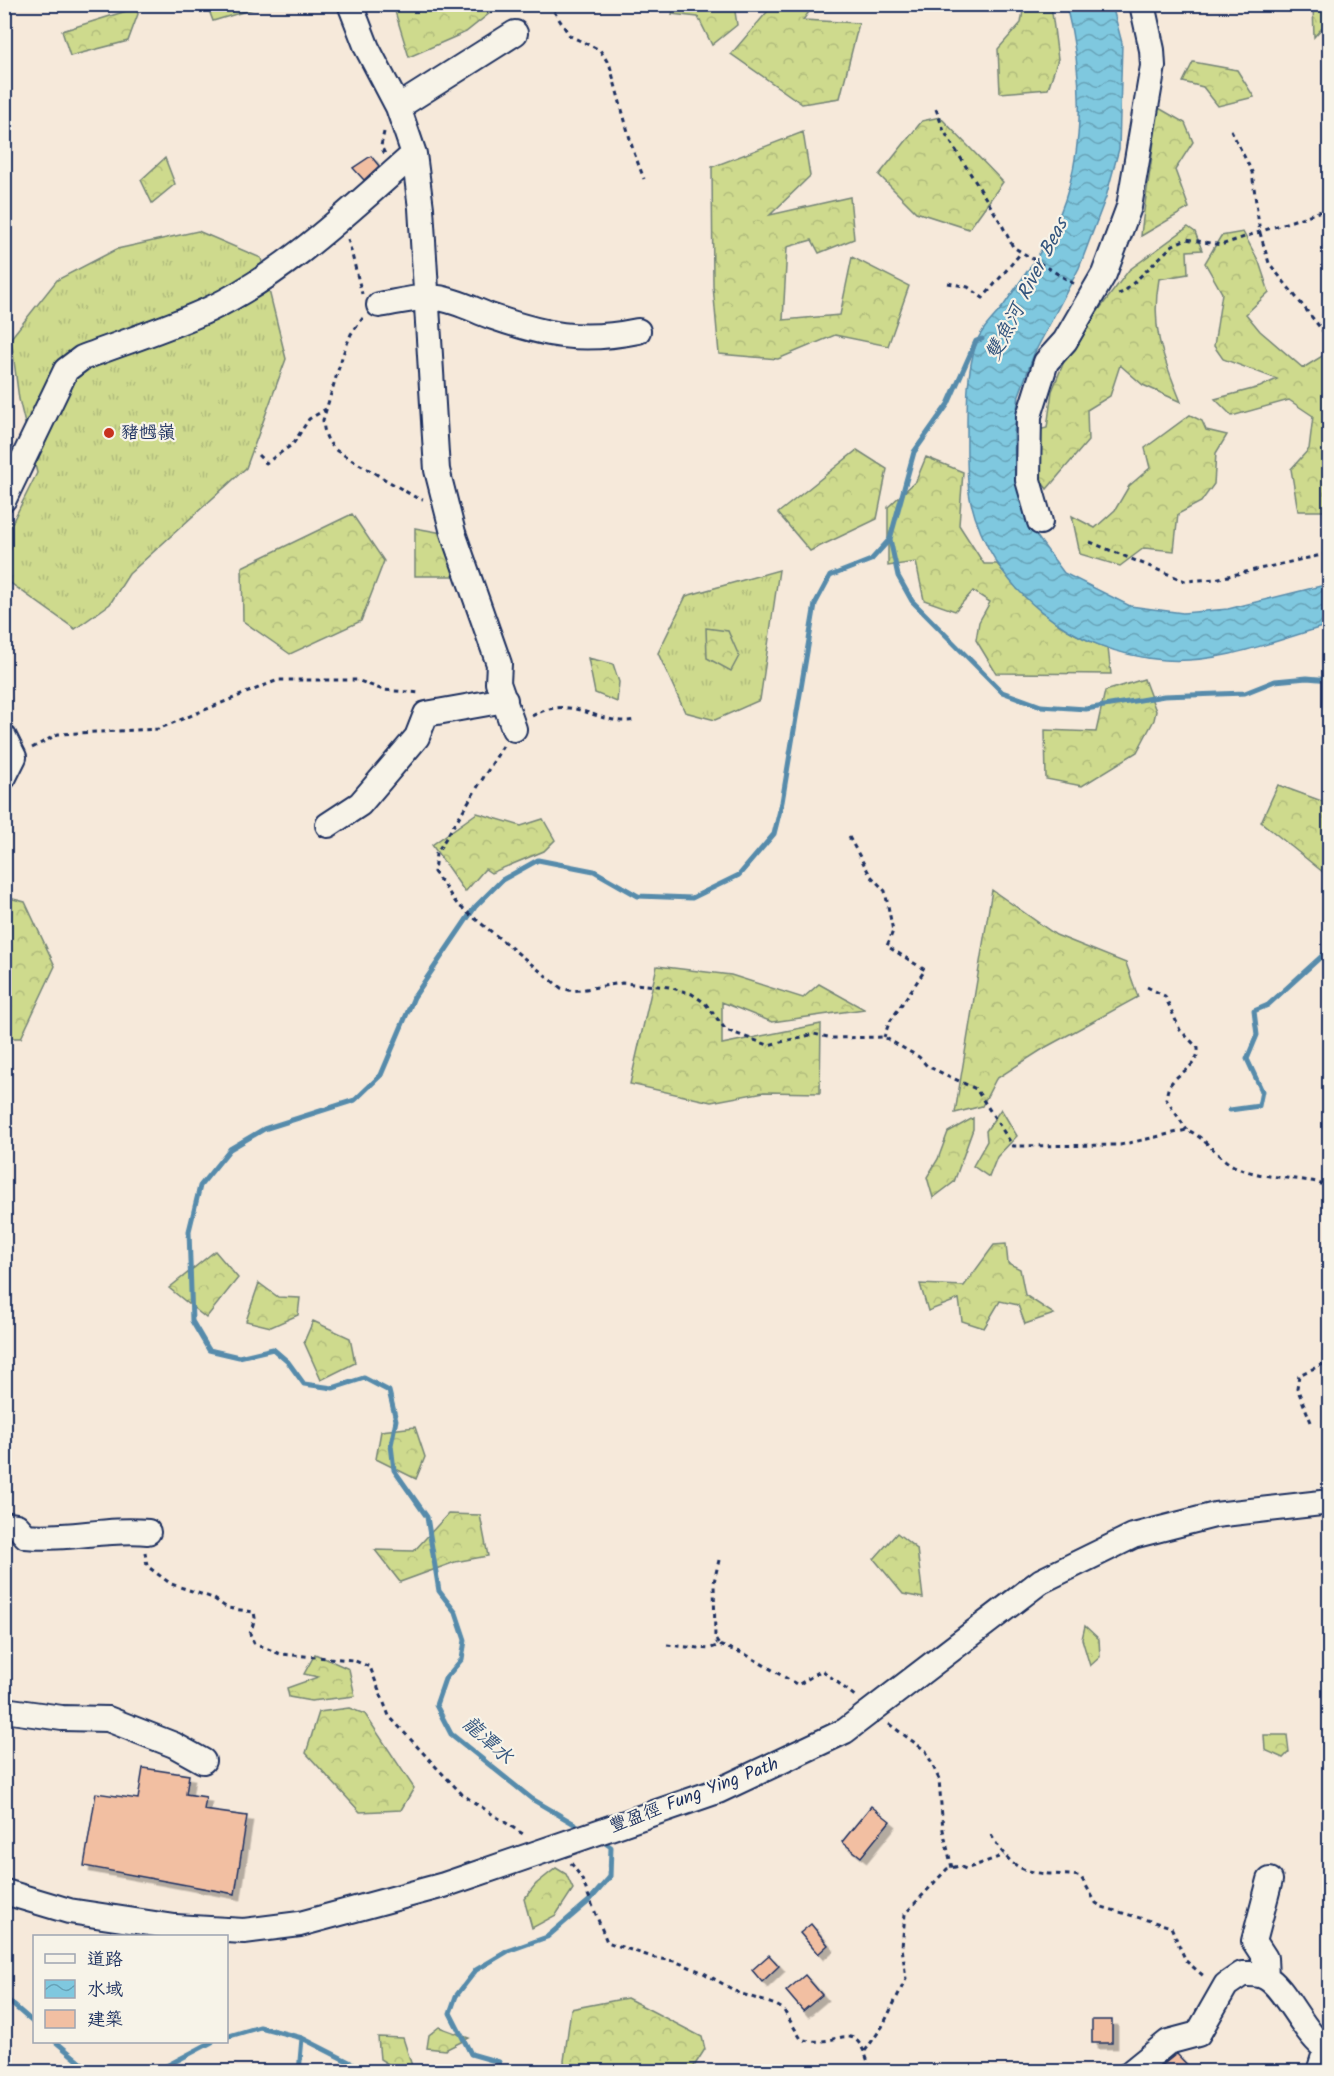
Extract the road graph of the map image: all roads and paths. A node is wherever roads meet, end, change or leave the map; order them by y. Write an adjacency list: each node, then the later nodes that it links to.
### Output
1 (350, 4): 5 (street)
2 (549, 4): 9 (path)
3 (1142, 4): 15 (street)
4 (515, 33): 5 (street)
5 (398, 107): 8 (street)
6 (936, 109): 13 (path)
7 (1231, 130): 12 (path)
8 (414, 154): 11 (street); 16 (street)
9 (644, 179)
10 (1329, 208): 12 (path)
11 (342, 217): 17 (path); 22 (street)
12 (1260, 233): 15 (path); 19 (path)
13 (1020, 254): 14 (path); 15 (path)
14 (948, 284)
15 (1093, 294): 24 (street)
16 (426, 297): 17 (street); 18 (street); 28 (street)
17 (369, 307): 20 (path)
18 (638, 331)
19 (1329, 340)
20 (326, 409): 21 (path); 23 (path)
21 (258, 455)
22 (4, 499)
23 (428, 500)
24 (1040, 522)
25 (1090, 542): 26 (path)
26 (1329, 553)
27 (424, 694): 31 (path)
28 (505, 700): 30 (street); 32 (street)
29 (636, 720): 30 (path)
30 (514, 729): 35 (path)
31 (8, 757)
32 (328, 825)
33 (849, 837): 35 (path)
34 (1147, 987): 36 (path)
35 (884, 1037): 36 (path)
36 (1186, 1130): 37 (path)
37 (1329, 1199)
38 (1329, 1234): 39 (path)
39 (1329, 1275): 40 (path)
40 (1329, 1302)
41 (1329, 1361): 42 (path)
42 (1311, 1422)
43 (1329, 1502): 55 (street, 豐盈徑 Fung Ying Path)
44 (4, 1524): 45 (street)
45 (148, 1532): 54 (path)
46 (719, 1560): 48 (path)
47 (667, 1645): 48 (path)
48 (719, 1646): 49 (path)
49 (859, 1700)
50 (4, 1710): 52 (street)
51 (887, 1722): 57 (path)
52 (203, 1761)
53 (992, 1835): 56 (path)
54 (530, 1839)
55 (574, 1851): 59 (street, 豐盈徑 Fung Ying Path); 62 (path)
56 (1004, 1855): 57 (path); 61 (path)
57 (952, 1868): 62 (path)
58 (1270, 1880): 60 (street)
59 (5, 1892)
60 (1266, 1977): 61 (street); 63 (street)
61 (1223, 1989): 65 (street)
62 (865, 2051): 64 (path)
63 (1325, 2058)
64 (871, 2072)
65 (1131, 2072)

